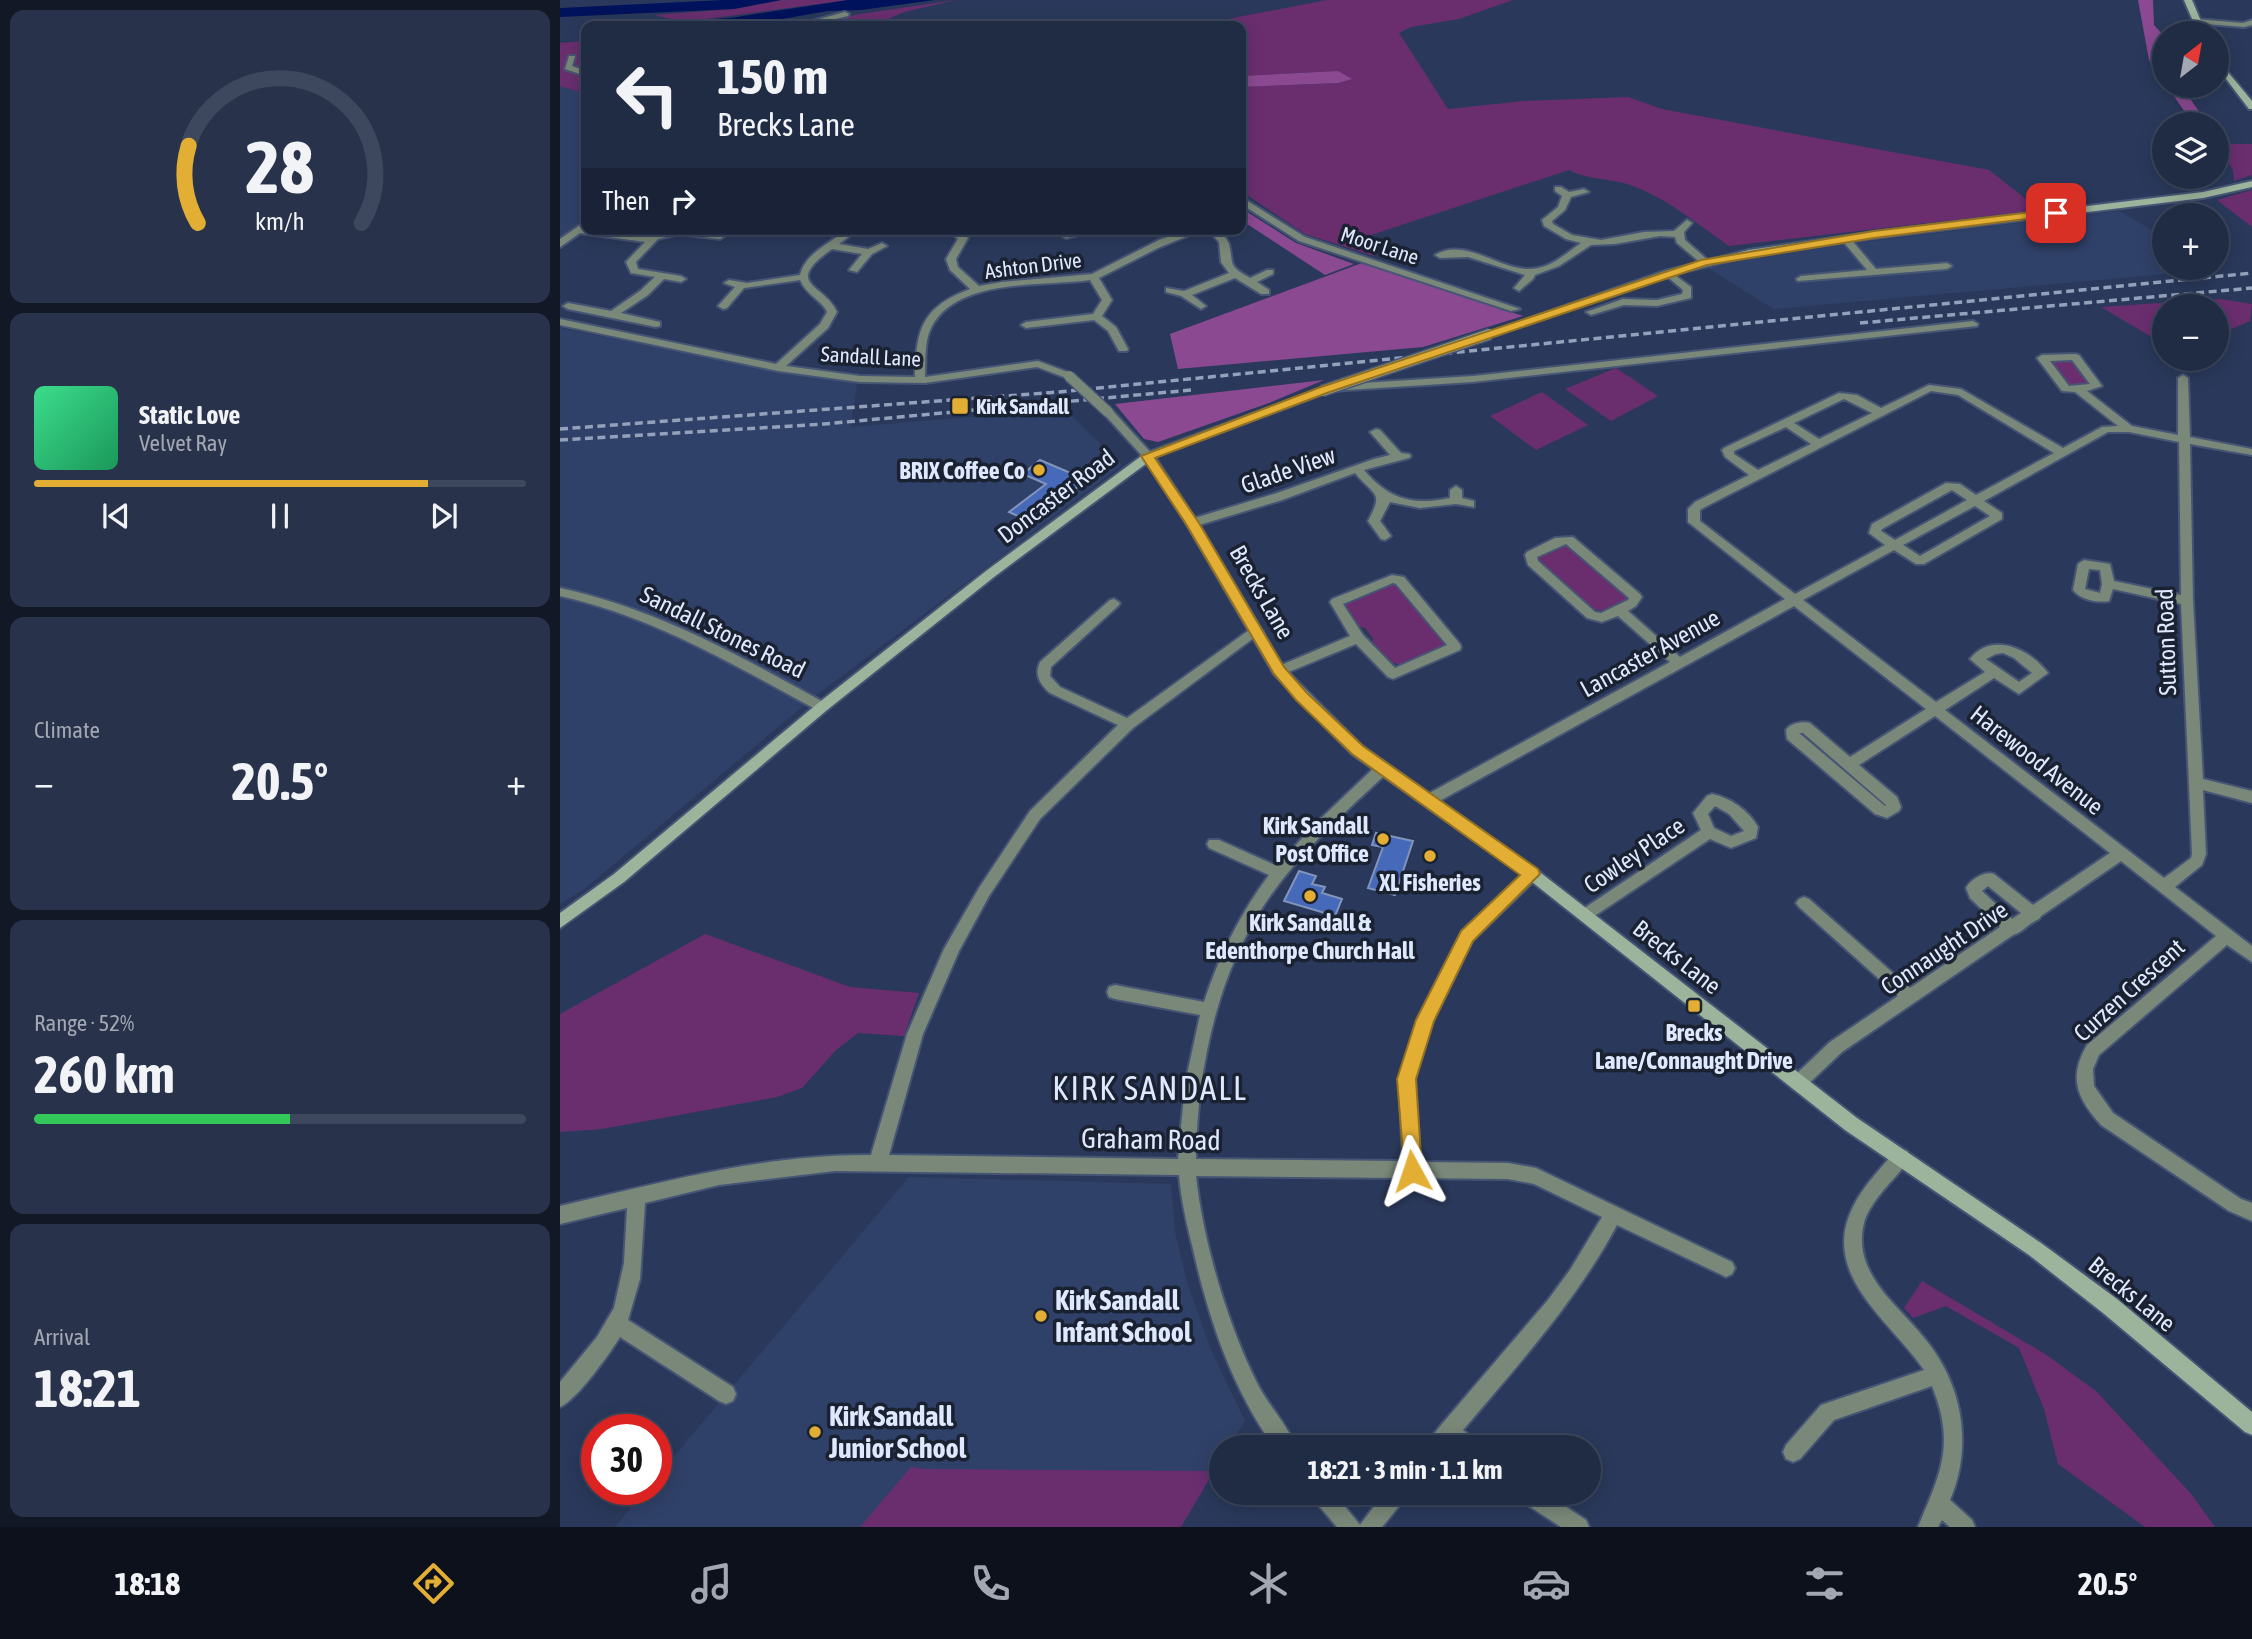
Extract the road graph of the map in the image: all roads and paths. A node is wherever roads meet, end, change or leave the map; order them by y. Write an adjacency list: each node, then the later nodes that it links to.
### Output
1 (2188, 0): 4 (street)
2 (845, 14): 3 (street)
3 (818, 21)
4 (2196, 21)
5 (2230, 24): 6 (street)
6 (2251, 25)
7 (572, 58): 8 (street)
8 (581, 72)
9 (2230, 77): 10 (street)
10 (2250, 102)
11 (2252, 184): 28 (street, Doncaster Road)
12 (1558, 189): 14 (street)
13 (1584, 192): 14 (street)
14 (1567, 195): 29 (street)
15 (1246, 204): 59 (street, Moor Lane)
16 (1687, 223): 18 (street)
17 (581, 228): 30 (street)
18 (1678, 234): 29 (street); 35 (street)
19 (630, 235): 27 (street)
20 (666, 235): 27 (street)
21 (846, 235): 31 (street)
22 (960, 235): 52 (street)
23 (1062, 235): 24 (street)
24 (1078, 235)
25 (1184, 235): 45 (street, Ashton Drive)
26 (1218, 235): 42 (street)
27 (653, 239): 43 (street)
28 (1846, 239): 35 (street, Doncaster Road); 41 (street)
29 (1588, 243): 39 (street)
30 (560, 244)
31 (832, 246): 33 (street); 44 (street)
32 (882, 246): 33 (street)
33 (869, 252): 37 (street)
34 (1440, 255): 39 (street)
35 (1705, 262): 40 (street, Doncaster Road)
36 (1948, 266): 41 (street)
37 (854, 270)
38 (1269, 272): 48 (street)
39 (1530, 272): 51 (street)
40 (1668, 273): 60 (street); 71 (street, Doncaster Road, bridge)
41 (1874, 273): 47 (street)
42 (1236, 274): 48 (street); 55 (street)
43 (662, 276): 46 (street); 61 (street)
44 (803, 277): 50 (street); 68 (street)
45 (1093, 277): 52 (street, Ashton Drive); 62 (street)
46 (681, 279)
47 (1801, 279)
48 (1251, 281): 54 (street)
49 (729, 283): 50 (street)
50 (742, 285): 57 (street)
51 (1519, 288)
52 (977, 290): 70 (street, Ashton Drive)
53 (1170, 290): 55 (street)
54 (1265, 292)
55 (1185, 294): 58 (street)
56 (568, 306): 61 (street)
57 (723, 306)
58 (1201, 306)
59 (1515, 309)
60 (1591, 312)
61 (613, 314): 64 (street)
62 (1096, 317): 66 (street); 67 (street)
63 (560, 322): 68 (street, Sandall Lane)
64 (656, 324)
65 (1973, 324): 71 (street)
66 (1026, 326)
67 (1123, 349)
68 (778, 368): 70 (street, Sandall Lane)
69 (2183, 378): 77 (street, Sutton Road)
70 (920, 380): 81 (street, Sandall Lane, bridge)
71 (1326, 389): 81 (street, Doncaster Road)
72 (2078, 389): 72 (street); 75 (street)
73 (1881, 414): 74 (street); 78 (street); 80 (street)
74 (1786, 422): 78 (street); 83 (street)
75 (2129, 429): 77 (street); 80 (street, Lancaster Avenue)
76 (1376, 432): 82 (street, Glade View)
77 (2184, 439): 79 (street); 93 (street, Sutton Road)
78 (1820, 445): 83 (street)
79 (2252, 452)
80 (2063, 453): 85 (street, Lancaster Avenue)
81 (1148, 456): 87 (street, Brecks Lane); 101 (street, Doncaster Road)
82 (1357, 469): 84 (street); 87 (street, Glade View)
83 (1758, 476): 92 (street, Harewood Avenue)
84 (1383, 496): 86 (street); 88 (street)
85 (1976, 500): 89 (street, Lancaster Avenue); 89 (street); 89 (street)
86 (1470, 505)
87 (1192, 523): 96 (street, Brecks Lane)
88 (1385, 536)
89 (1893, 546): 92 (street, Lancaster Avenue)
90 (2108, 584): 93 (street)
91 (560, 592): 101 (street, Sandall Stones Road)
92 (1795, 601): 98 (street, Lancaster Avenue); 102 (street, Harewood Avenue)
93 (2187, 601): 106 (street, Sutton Road)
94 (1114, 603): 103 (street)
95 (1619, 610): 95 (street); 98 (street)
96 (1257, 631): 99 (street, Brecks Lane); 103 (street)
97 (1358, 638): 97 (street); 99 (street)
98 (1679, 663): 108 (street, Lancaster Avenue)
99 (1279, 671): 105 (street, Brecks Lane)
100 (1994, 672): 102 (street)
101 (822, 707): 118 (street, Doncaster Road)
102 (1935, 709): 104 (street); 111 (street, Harewood Avenue)
103 (1128, 724): 127 (street)
104 (1849, 764): 104 (street)
105 (1382, 769): 108 (street, Brecks Lane); 112 (street)
106 (2195, 783): 107 (street); 114 (street, Sutton Road)
107 (2252, 797)
108 (1429, 800): 113 (street, Brecks Lane)
109 (1709, 832): 116 (street, Cowley Place)
110 (1214, 844): 112 (street)
111 (2120, 854): 114 (street, Harewood Avenue); 117 (street, Connaught Drive)
112 (1278, 873): 124 (street)
113 (1532, 874): 116 (street, Brecks Lane); 129 (street)
114 (2164, 887): 120 (street, Harewood Avenue)
115 (1804, 903): 123 (street)
116 (1585, 915): 125 (street, Brecks Lane)
117 (2034, 915): 119 (street, Connaught Drive); 119 (street)
118 (560, 922)
119 (2013, 929): 123 (street, Connaught Drive)
120 (2227, 936): 121 (street, Harewood Avenue); 131 (street, Curzen Crescent)
121 (2252, 955)
122 (1115, 992): 124 (street)
123 (1911, 998): 125 (street, Connaught Drive)
124 (1209, 1010): 128 (street)
125 (1798, 1083): 126 (street, Brecks Lane)
126 (1901, 1157): 136 (street); 139 (street, Brecks Lane)
127 (878, 1162): 128 (street, Graham Road); 130 (street, Graham Road)
128 (1186, 1165): 129 (street, Graham Road); 141 (street)
129 (1412, 1171): 132 (street, Graham Road)
130 (636, 1198): 133 (street, Graham Road); 135 (street)
131 (2252, 1212)
132 (1614, 1213): 134 (street, Graham Road); 140 (street)
133 (560, 1215)
134 (1726, 1268)
135 (617, 1324): 137 (street); 138 (street)
136 (1936, 1375): 144 (street); 145 (street)
137 (726, 1394)
138 (560, 1397)
139 (2252, 1425)
140 (1449, 1431): 142 (street); 143 (street)
141 (1278, 1435)
142 (1446, 1435)
143 (1454, 1435)
144 (1793, 1452)
145 (1938, 1503): 152 (street); 153 (street)
146 (1331, 1505): 149 (street)
147 (1388, 1505): 150 (street)
148 (1545, 1505): 151 (street)
149 (1350, 1527)
150 (1369, 1527)
151 (1579, 1527)
152 (1928, 1527)
153 (1965, 1527)

